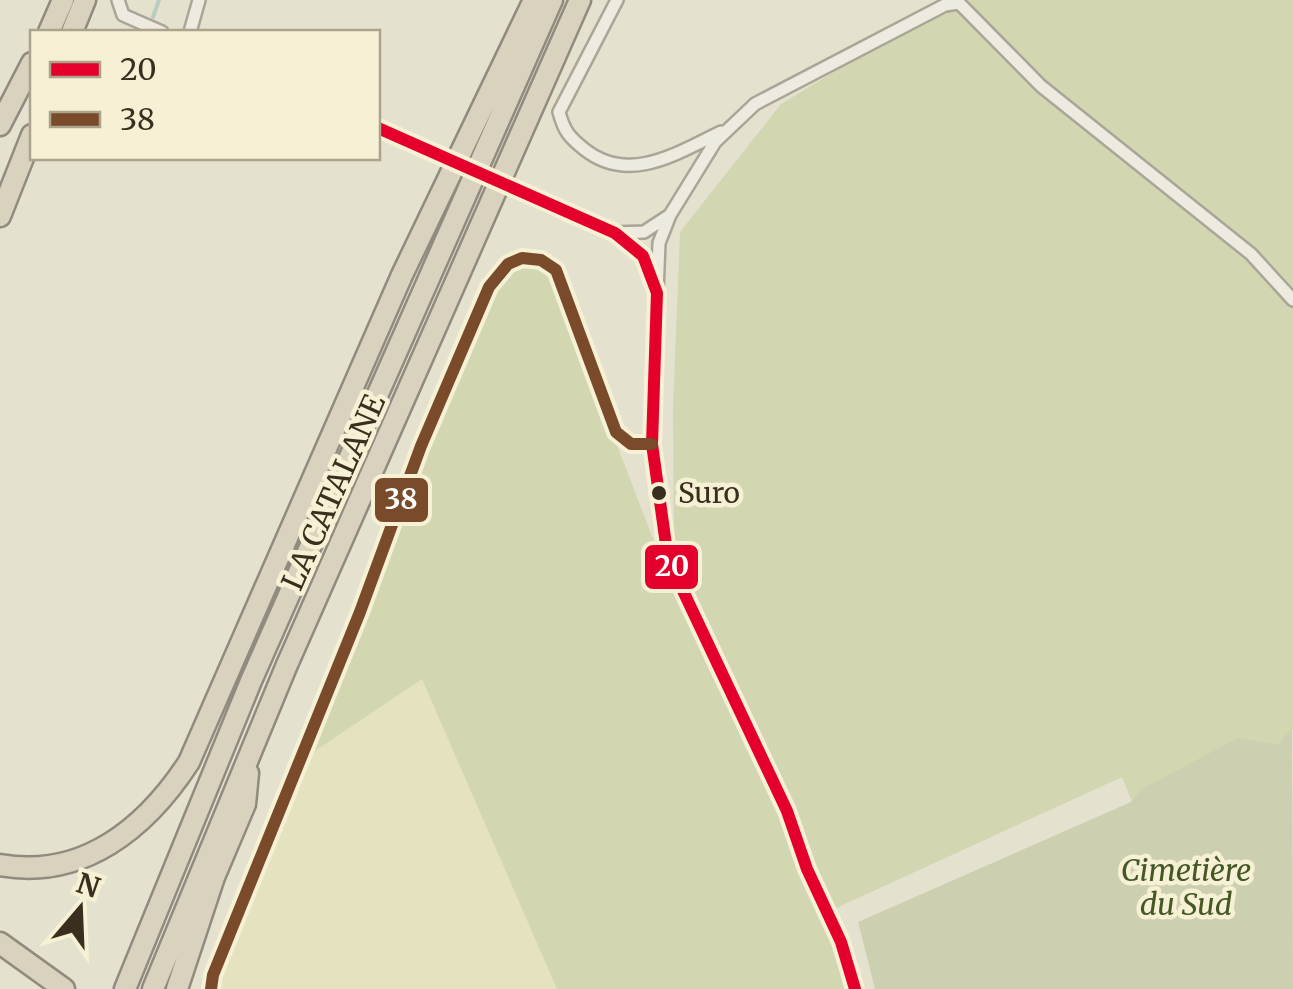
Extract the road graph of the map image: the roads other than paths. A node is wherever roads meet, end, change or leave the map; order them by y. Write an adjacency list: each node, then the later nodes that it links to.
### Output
1 (63, 0): 9 (highway)
2 (85, 0): 10 (highway)
3 (118, 0): 11 (street)
4 (200, 0): 12 (street)
5 (534, 0): 25 (highway)
6 (552, 0): 28 (highway, LA CATALANE)
7 (580, 0): 24 (highway, LA CATALANE)
8 (617, 0): 15 (street)
9 (50, 30)
10 (73, 30)
11 (157, 30)
12 (191, 30)
13 (30, 68): 14 (highway)
14 (0, 125)
15 (730, 128): 18 (street); 22 (street)
16 (380, 129): 20 (street, bridge)
17 (30, 140): 19 (highway)
18 (670, 215): 20 (street); 21 (street)
19 (0, 216)
20 (615, 234): 21 (street)
21 (657, 294): 23 (street)
22 (1293, 300)
23 (652, 444): 31 (street); 32 (street)
24 (250, 754): 29 (highway, LA CATALANE); 30 (highway)
25 (0, 865)
26 (0, 943): 27 (highway)
27 (64, 989)
28 (124, 989)
29 (153, 989)
30 (177, 989)
31 (212, 989)
32 (855, 989)

